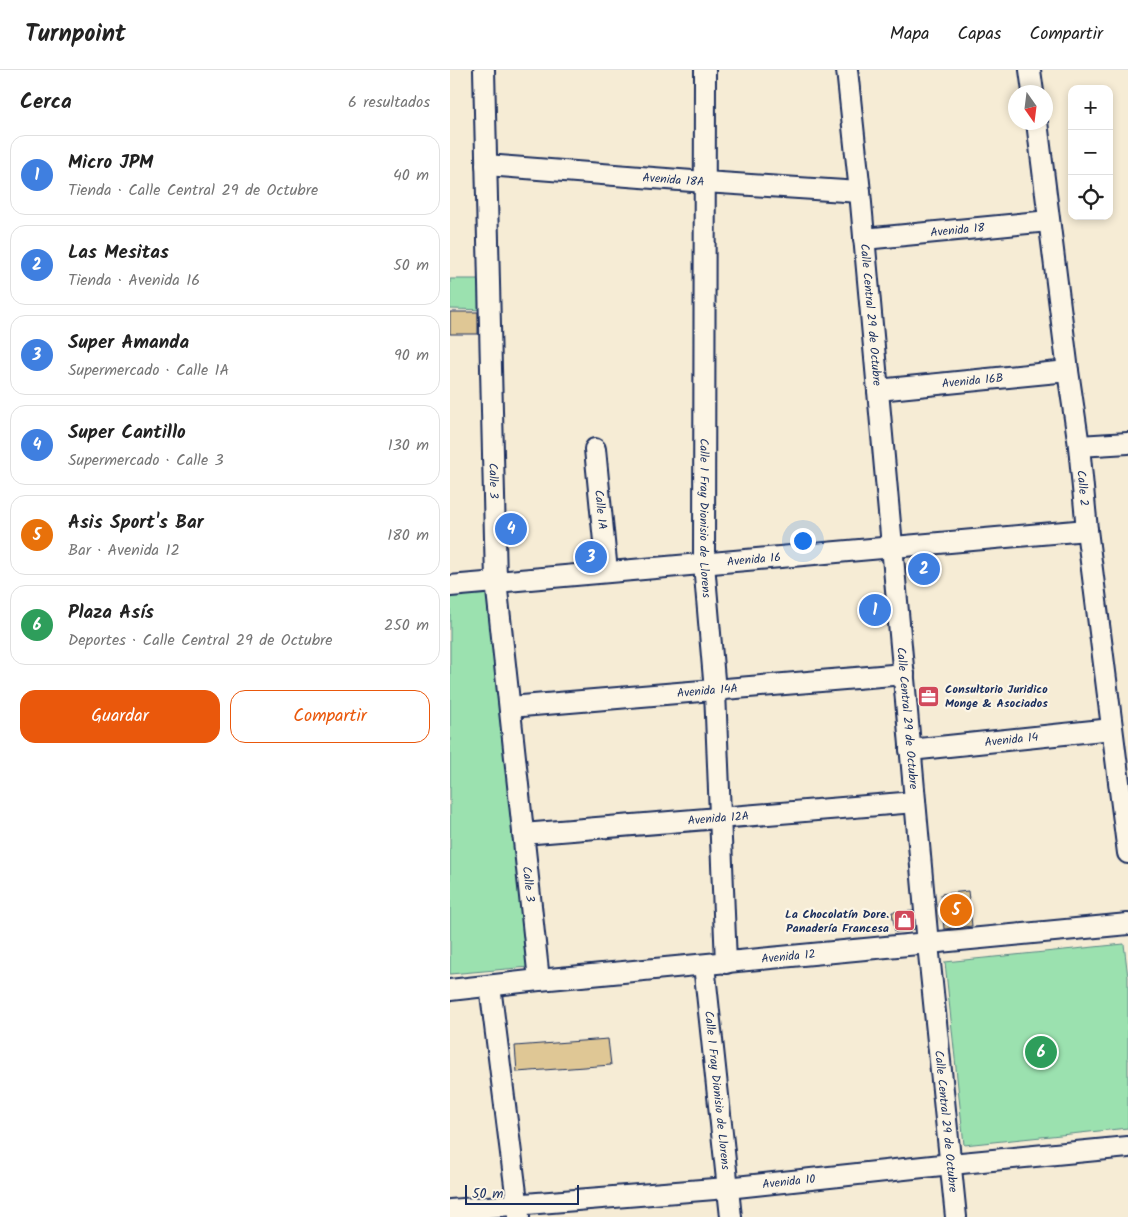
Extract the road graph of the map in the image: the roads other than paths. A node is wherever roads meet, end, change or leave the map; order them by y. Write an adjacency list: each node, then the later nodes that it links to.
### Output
1 (484, 70): 7 (street, Calle 3)
2 (705, 70): 8 (street, Calle 1 Fray Dionisio de Llorens)
3 (847, 70): 9 (street, Calle Central 29 de Octubre)
4 (1030, 70): 5 (street)
5 (1032, 85)
6 (1038, 130): 10 (street, Calle 2)
7 (486, 165): 8 (street, Avenida 18A); 21 (street, Calle 3)
8 (705, 182): 9 (street, Avenida 18A); 19 (street, Calle 1 Fray Dionisio de Llorens)
9 (860, 192): 11 (street, Calle Central 29 de Octubre)
10 (1049, 221): 11 (street, Avenida 18); 12 (street, Calle 2)
11 (864, 239): 13 (street, Calle Central 29 de Octubre)
12 (1068, 371): 13 (street, Avenida 16B); 15 (street, Calle 2)
13 (878, 390): 18 (street, Calle Central 29 de Octubre)
14 (1128, 443): 15 (street)
15 (1079, 446): 17 (street, Calle 2)
16 (595, 448): 20 (street, Calle 1A)
17 (1087, 530): 18 (street, Avenida 16); 26 (street, Calle 2)
18 (892, 547): 19 (street, Avenida 16); 23 (street, Calle Central 29 de Octubre)
19 (704, 564): 20 (street, Avenida 16); 24 (street, Calle 1 Fray Dionisio de Llorens)
20 (607, 572): 21 (street, Avenida 16)
21 (496, 581): 22 (street, Avenida 16); 25 (street, Calle 3)
22 (450, 586)
23 (904, 674): 24 (street, Avenida 14A); 27 (street, Calle Central 29 de Octubre)
24 (715, 691): 25 (street, Avenida 14A); 29 (street, Calle 1 Fray Dionisio de Llorens)
25 (510, 707): 30 (street, Calle 3)
26 (1112, 729): 27 (street, Avenida 14); 31 (street, Calle 2)
27 (910, 750): 28 (street, Calle Central 29 de Octubre)
28 (915, 802): 29 (street, Avenida 12A); 33 (street, Calle Central 29 de Octubre)
29 (720, 819): 30 (street, Avenida 12A); 34 (street, Calle 1 Fray Dionisio de Llorens)
30 (523, 834): 36 (street, Calle 3)
31 (1128, 853)
32 (1128, 924): 33 (street, Avenida 12)
33 (928, 944): 34 (street, Avenida 12); 40 (street, Calle Central 29 de Octubre)
34 (726, 963): 35 (street, Avenida 12)
35 (704, 965): 36 (street, Avenida 12); 41 (street, Calle 1 Fray Dionisio de Llorens)
36 (539, 980): 37 (street, Avenida 12)
37 (490, 986): 38 (street, Avenida 12); 43 (street)
38 (450, 990)
39 (1128, 1147): 40 (street, Avenida 10)
40 (950, 1164): 41 (street, Avenida 10); 45 (street, Calle Central 29 de Octubre)
41 (728, 1188): 43 (street, Avenida 10); 44 (street, Calle 1 Fray Dionisio de Llorens)
42 (450, 1210): 43 (street, Avenida 10)
43 (518, 1210)
44 (731, 1217)
45 (956, 1217)

